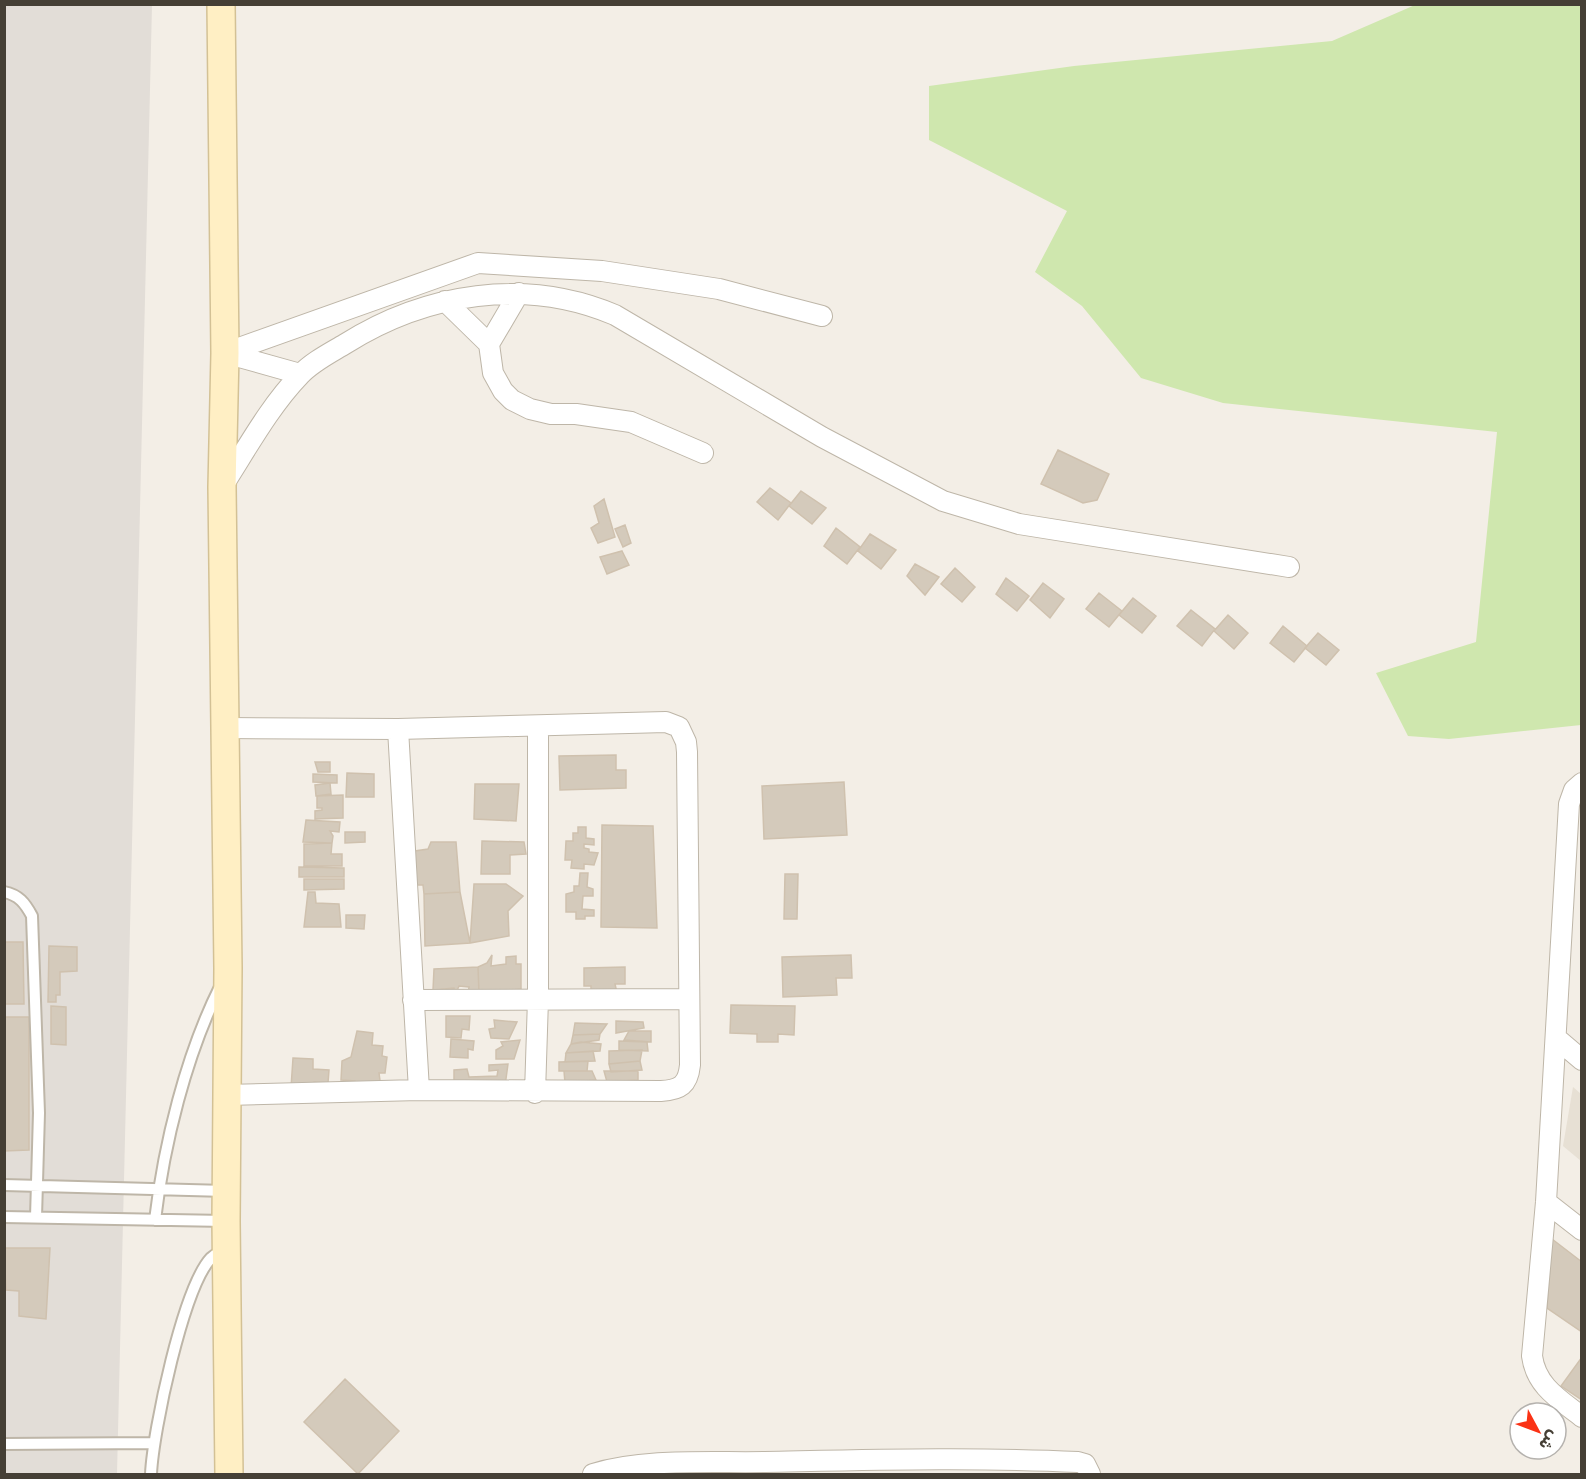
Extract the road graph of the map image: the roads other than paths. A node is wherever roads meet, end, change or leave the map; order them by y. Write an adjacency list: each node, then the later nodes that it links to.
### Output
1 (221, 4): 6 (street)
2 (519, 293): 3 (street); 5 (street); 10 (street)
3 (445, 301): 5 (street); 7 (street)
4 (822, 316): 6 (street)
5 (489, 345): 8 (street)
6 (225, 352): 7 (street); 9 (street)
7 (300, 374): 9 (street)
8 (703, 453)
9 (222, 487): 12 (street)
10 (1289, 567)
11 (538, 726): 13 (street); 19 (street); 20 (street)
12 (227, 728): 13 (street); 18 (street)
13 (398, 729): 21 (street)
14 (1581, 783): 16 (street)
15 (4, 892): 28 (lane)
16 (1563, 919): 17 (street); 22 (street)
17 (1581, 928)
18 (228, 968): 26 (street); 29 (lane)
19 (538, 999): 20 (street); 21 (street); 25 (street)
20 (688, 999): 25 (street)
21 (413, 1000): 24 (street)
22 (1556, 1038): 23 (street); 31 (street)
23 (1581, 1060)
24 (419, 1090): 25 (street); 26 (street)
25 (535, 1093)
26 (226, 1095): 30 (street)
27 (4, 1185): 28 (lane)
28 (37, 1186): 29 (lane); 33 (lane)
29 (159, 1188): 30 (lane); 34 (lane)
30 (226, 1191): 35 (street)
31 (1546, 1202): 36 (street); 38 (street)
32 (4, 1217): 33 (lane)
33 (36, 1217): 34 (lane)
34 (155, 1220): 35 (lane)
35 (226, 1221): 37 (street)
36 (1581, 1230)
37 (226, 1250): 39 (lane); 46 (street)
38 (1581, 1417)
39 (153, 1443): 40 (lane); 45 (lane)
40 (4, 1444)
41 (989, 1466): 42 (street); 48 (street)
42 (915, 1467): 43 (street)
43 (763, 1468): 44 (street)
44 (674, 1469): 47 (street)
45 (151, 1474)
46 (229, 1474)
47 (593, 1474)
48 (1090, 1474)

